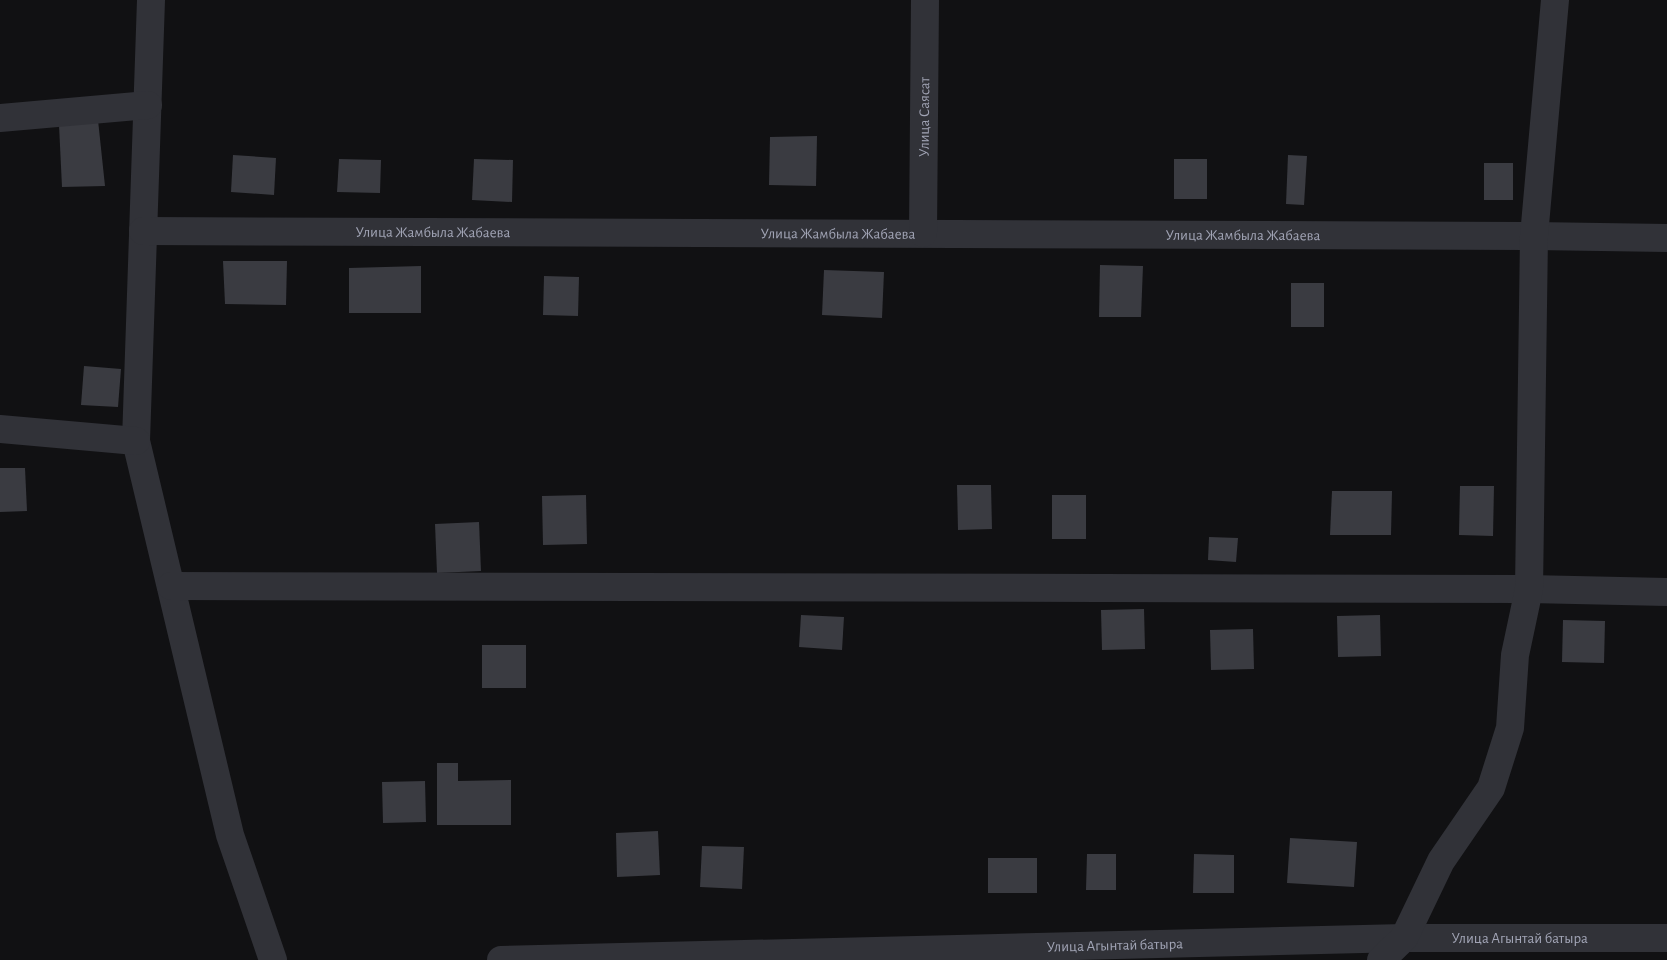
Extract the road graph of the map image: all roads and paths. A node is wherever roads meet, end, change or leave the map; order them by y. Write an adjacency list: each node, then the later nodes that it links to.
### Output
1 (151, 0): 4 (street)
2 (924, 0): 7 (street, Улица Саясат)
3 (1555, 0): 8 (street)
4 (148, 105): 5 (street); 6 (street)
5 (0, 118)
6 (143, 231): 7 (street, Улица Жамбыла Жабаева); 11 (street)
7 (923, 233): 8 (street, Улица Жамбыла Жабаева)
8 (1534, 236): 9 (street, Улица Жамбыла Жабаева); 13 (street)
9 (1667, 238)
10 (0, 429): 11 (street)
11 (136, 441): 12 (street)
12 (171, 586): 13 (street); 17 (street)
13 (1529, 588): 14 (street); 15 (street)
14 (1667, 592)
15 (1404, 938): 16 (street, Улица Агынтай батыра); 18 (street, Улица Агынтай батыра); 19 (street)
16 (1667, 938)
17 (274, 960)
18 (501, 960)
19 (1381, 960)

